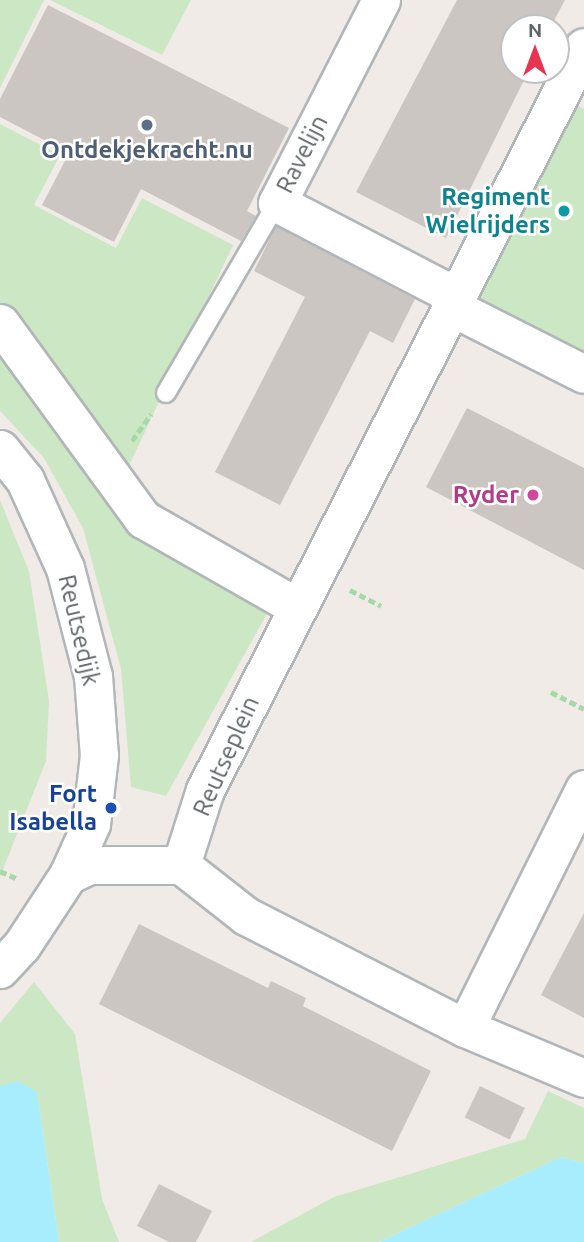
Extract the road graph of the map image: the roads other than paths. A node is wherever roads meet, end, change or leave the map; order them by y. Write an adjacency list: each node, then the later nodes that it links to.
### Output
1 (381, 0): 3 (street, Ravelijn)
2 (584, 47): 4 (street, Reutseplein)
3 (277, 203): 4 (street, Ravelijn); 7 (lane)
4 (453, 301): 6 (street, Ravelijn); 9 (street, Reutseplein)
5 (0, 323): 9 (street)
6 (584, 374)
7 (166, 393)
8 (0, 449): 12 (street, Reutsedijk)
9 (297, 607): 11 (street, Reutseplein)
10 (584, 789): 14 (street)
11 (181, 865): 12 (street); 14 (street)
12 (68, 875): 13 (street, Reutsedijk)
13 (0, 969)
14 (464, 1028): 15 (street)
15 (584, 1078)

